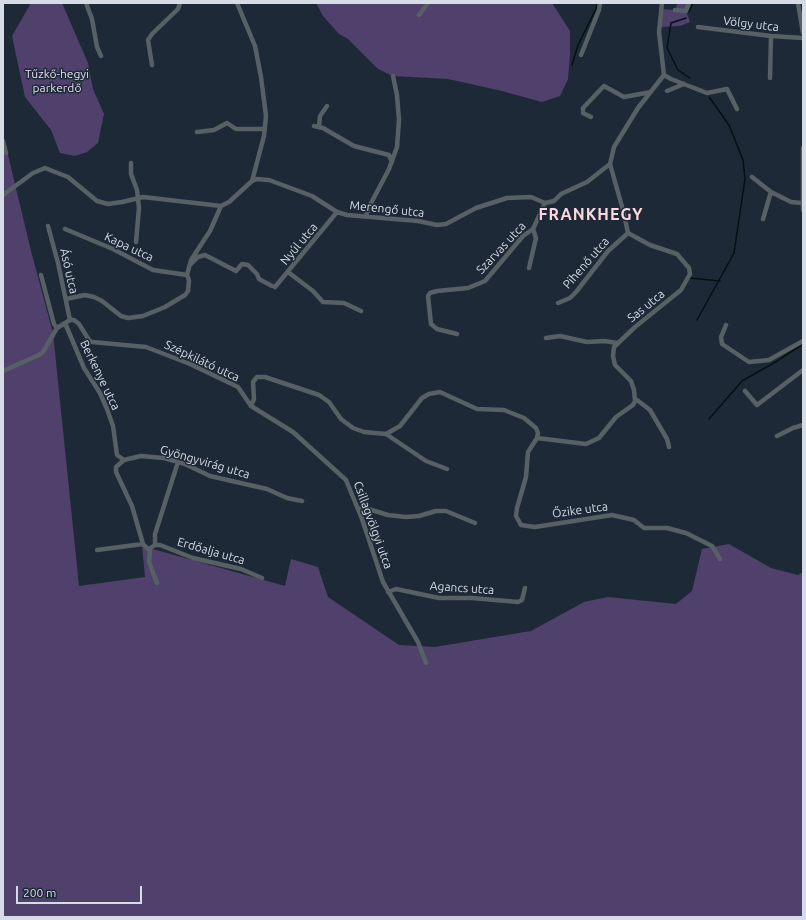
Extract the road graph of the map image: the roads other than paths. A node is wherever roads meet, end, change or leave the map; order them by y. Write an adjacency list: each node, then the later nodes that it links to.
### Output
1 (86, 3): 15 (street)
2 (180, 3): 17 (street)
3 (237, 3): 27 (street)
4 (428, 3): 10 (street)
5 (600, 3): 16 (street)
6 (662, 3): 18 (street)
7 (689, 3): 9 (street)
8 (798, 3): 12 (street)
9 (675, 10)
10 (419, 15)
11 (698, 27): 13 (street, Völgy utca)
12 (803, 33)
13 (771, 36): 14 (street, Völgy utca); 20 (street)
14 (803, 38)
15 (101, 56)
16 (581, 56)
17 (152, 65)
18 (664, 75): 21 (street); 23 (street)
19 (393, 76): 32 (street)
20 (770, 78)
21 (684, 84): 22 (street); 25 (street)
22 (667, 91)
23 (651, 92): 26 (street); 34 (street)
24 (327, 106): 32 (street)
25 (737, 109)
26 (591, 117)
27 (265, 129): 28 (street); 36 (street)
28 (197, 132)
29 (3, 141): 31 (street)
30 (803, 148): 41 (street)
31 (6, 154)
32 (392, 162): 45 (street)
33 (131, 163): 39 (street)
34 (610, 164): 40 (street); 50 (street)
35 (752, 178): 37 (street)
36 (252, 181): 42 (street); 44 (street, Merengő utca)
37 (771, 192): 41 (street); 46 (street)
38 (3, 195): 39 (street)
39 (138, 197): 42 (street); 51 (street)
40 (545, 203): 45 (street, Merengő utca); 48 (street, Szarvas utca)
41 (802, 203): 43 (street)
42 (221, 206): 52 (street)
43 (803, 210)
44 (337, 212): 45 (street, Merengő utca); 54 (street, Nyúl utca)
45 (366, 216)
46 (763, 219)
47 (48, 226): 57 (street, Ásó utca)
48 (533, 228): 53 (street); 64 (street, Szarvas utca)
49 (65, 229): 56 (street, Kapa utca)
50 (628, 233): 58 (street, Pihenő utca); 67 (street, Sas utca)
51 (136, 242)
52 (190, 265): 54 (street, Nyúl utca); 56 (street)
53 (529, 268)
54 (288, 272): 59 (street)
55 (41, 274): 63 (street)
56 (187, 275): 57 (street)
57 (66, 299): 60 (street, Ásó utca)
58 (558, 303)
59 (361, 312)
60 (70, 320): 61 (street); 72 (street, Szépkilátó utca)
61 (65, 323): 63 (street); 78 (street, Berkenye utca)
62 (726, 325): 66 (street)
63 (57, 328): 69 (street)
64 (457, 334)
65 (546, 338): 67 (street)
66 (803, 341)
67 (617, 343): 71 (street)
68 (803, 370): 70 (street)
69 (3, 371)
70 (746, 391)
71 (635, 400): 76 (street); 77 (street)
72 (251, 406): 74 (street, Szépkilátó utca); 82 (street, Csillagvölgyi utca)
73 (803, 425): 75 (street)
74 (386, 434): 76 (street); 80 (street)
75 (777, 436)
76 (537, 438): 88 (street, Őzike utca)
77 (669, 447)
78 (124, 460): 79 (street, Gyöngyvirág utca); 84 (street)
79 (178, 462): 81 (street, Gyöngyvirág utca); 85 (street)
80 (447, 469)
81 (302, 501)
82 (358, 509): 83 (street); 92 (street, Csillagvölgyi utca)
83 (475, 523)
84 (143, 544): 86 (street); 87 (street)
85 (155, 545): 86 (street); 89 (street, Erdőalja utca)
86 (150, 549): 90 (street)
87 (97, 550)
88 (720, 559)
89 (262, 578)
90 (157, 583)
91 (525, 588): 92 (street, Agancs utca)
92 (388, 592): 93 (street, Csillagvölgyi utca)
93 (426, 663)

